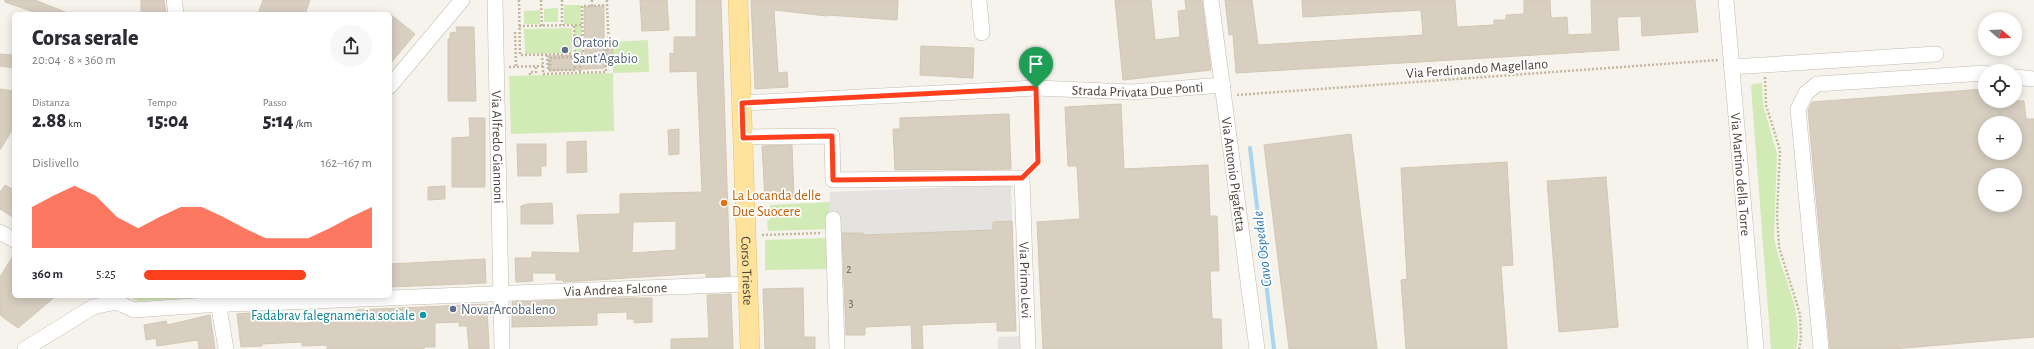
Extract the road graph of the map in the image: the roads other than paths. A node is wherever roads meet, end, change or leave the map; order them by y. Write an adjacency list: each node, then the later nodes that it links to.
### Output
1 (174, 0): 8 (street)
2 (462, 0): 15 (street)
3 (495, 0): 23 (street, Via Alfredo Giannoni)
4 (738, 0): 17 (main road, Corso Trieste)
5 (979, 0): 9 (street)
6 (1211, 0): 16 (street, Via Antonio Pigafetta)
7 (1726, 0): 11 (street, Via Martino della Torre)
8 (176, 12)
9 (982, 33)
10 (1936, 54): 11 (street)
11 (1731, 63): 35 (street, Via Martino della Torre)
12 (1978, 73): 36 (street)
13 (2022, 77): 14 (street)
14 (2034, 79)
15 (392, 84)
16 (1223, 91): 17 (street, Strada Privata Due Ponti); 34 (street, Via Antonio Pigafetta)
17 (742, 103): 18 (main road, Corso Trieste)
18 (743, 138): 22 (main road, Corso Trieste); 33 (street, Via Primo Levi)
19 (833, 226): 32 (street)
20 (0, 232): 21 (street)
21 (12, 239)
22 (748, 284): 23 (street, Via Andrea Falcone); 31 (main road, Corso Trieste)
23 (500, 294): 24 (street, Via Andrea Falcone); 30 (street, Via Alfredo Giannoni)
24 (392, 296)
25 (311, 298): 27 (street, Via Andrea Falcone)
26 (111, 299): 27 (street, Via Andrea Falcone); 28 (street)
27 (217, 300): 29 (street)
28 (25, 349)
29 (226, 349)
30 (502, 349)
31 (750, 349)
32 (837, 349)
33 (1028, 349)
34 (1257, 349)
35 (1756, 349)
36 (1821, 349)

